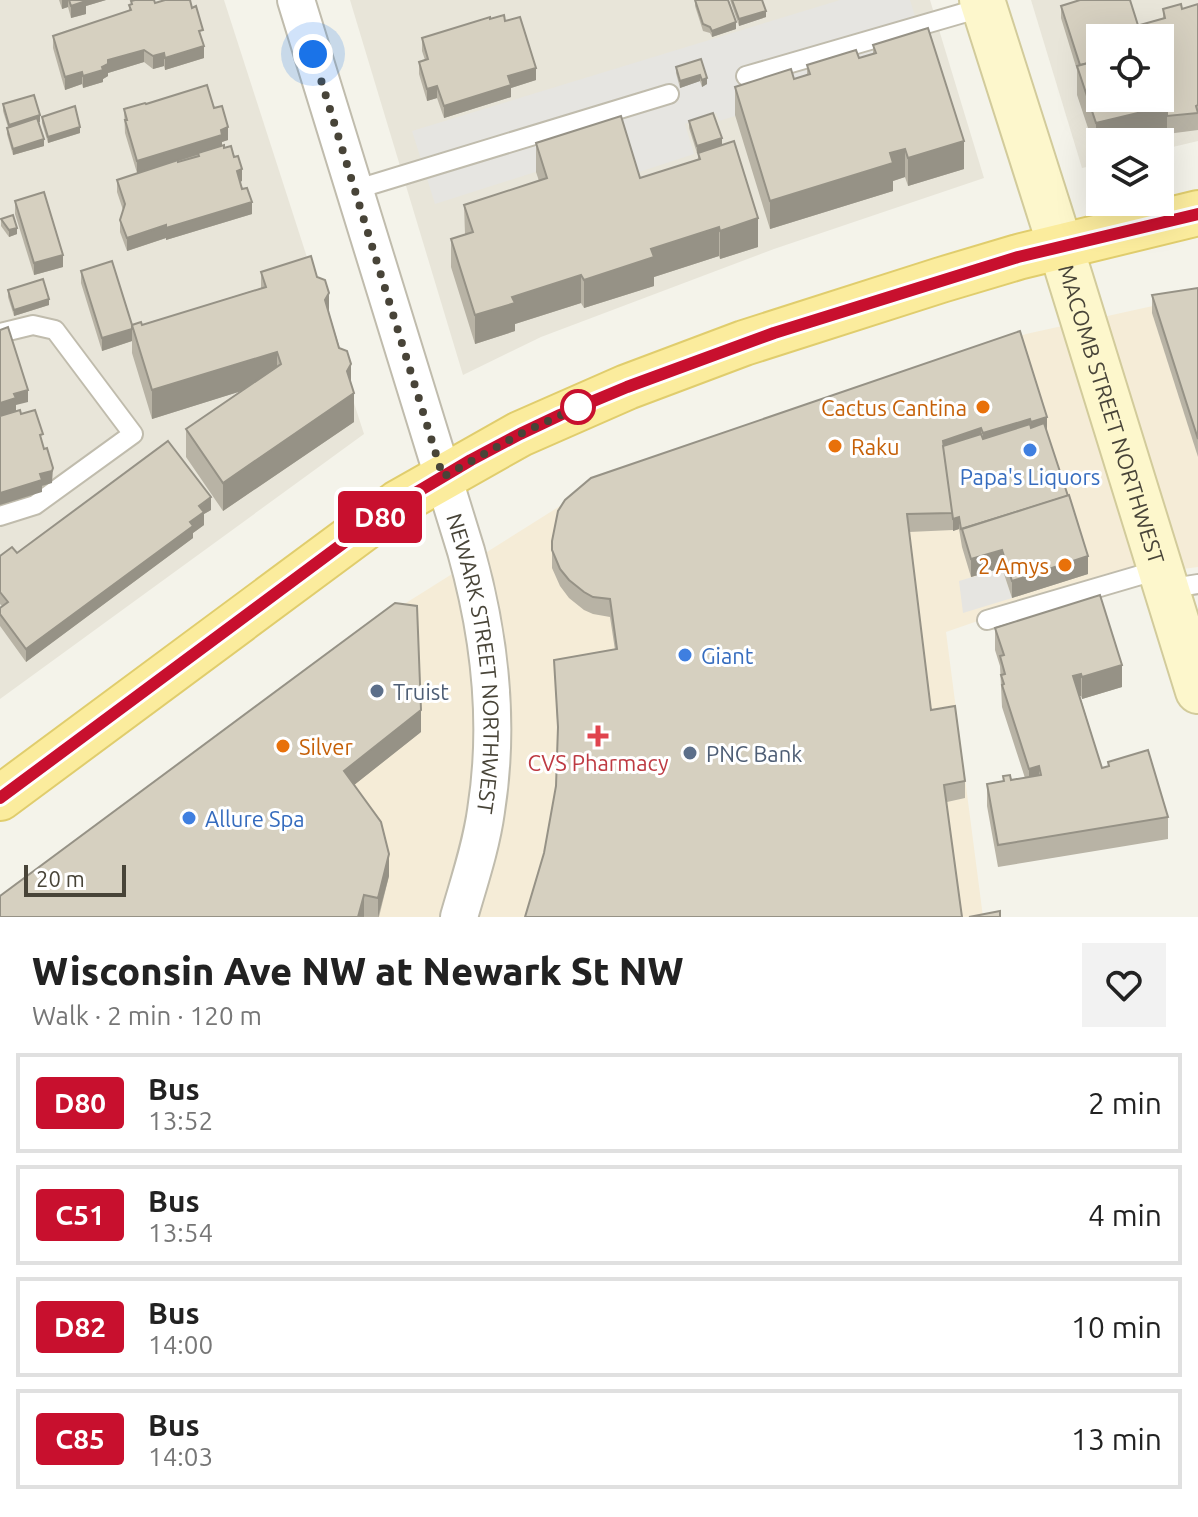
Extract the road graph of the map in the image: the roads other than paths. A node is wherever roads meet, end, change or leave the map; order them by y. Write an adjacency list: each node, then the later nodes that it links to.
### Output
1 (296, 0): 5 (street, NEWARK STREET NORTHWEST)
2 (983, 3): 3 (lane); 7 (street, MACOMB STREET NORTHWEST)
3 (746, 76)
4 (669, 94): 5 (lane)
5 (354, 190): 9 (street, NEWARK STREET NORTHWEST)
6 (1198, 213): 7 (main road)
7 (1060, 245): 9 (main road); 11 (street, MACOMB STREET NORTHWEST)
8 (0, 333): 10 (lane)
9 (443, 477): 14 (main road); 15 (street, NEWARK STREET NORTHWEST)
10 (0, 516)
11 (1175, 581): 12 (lane); 13 (street, MACOMB STREET NORTHWEST)
12 (987, 620)
13 (1198, 691)
14 (0, 797)
15 (459, 917)

